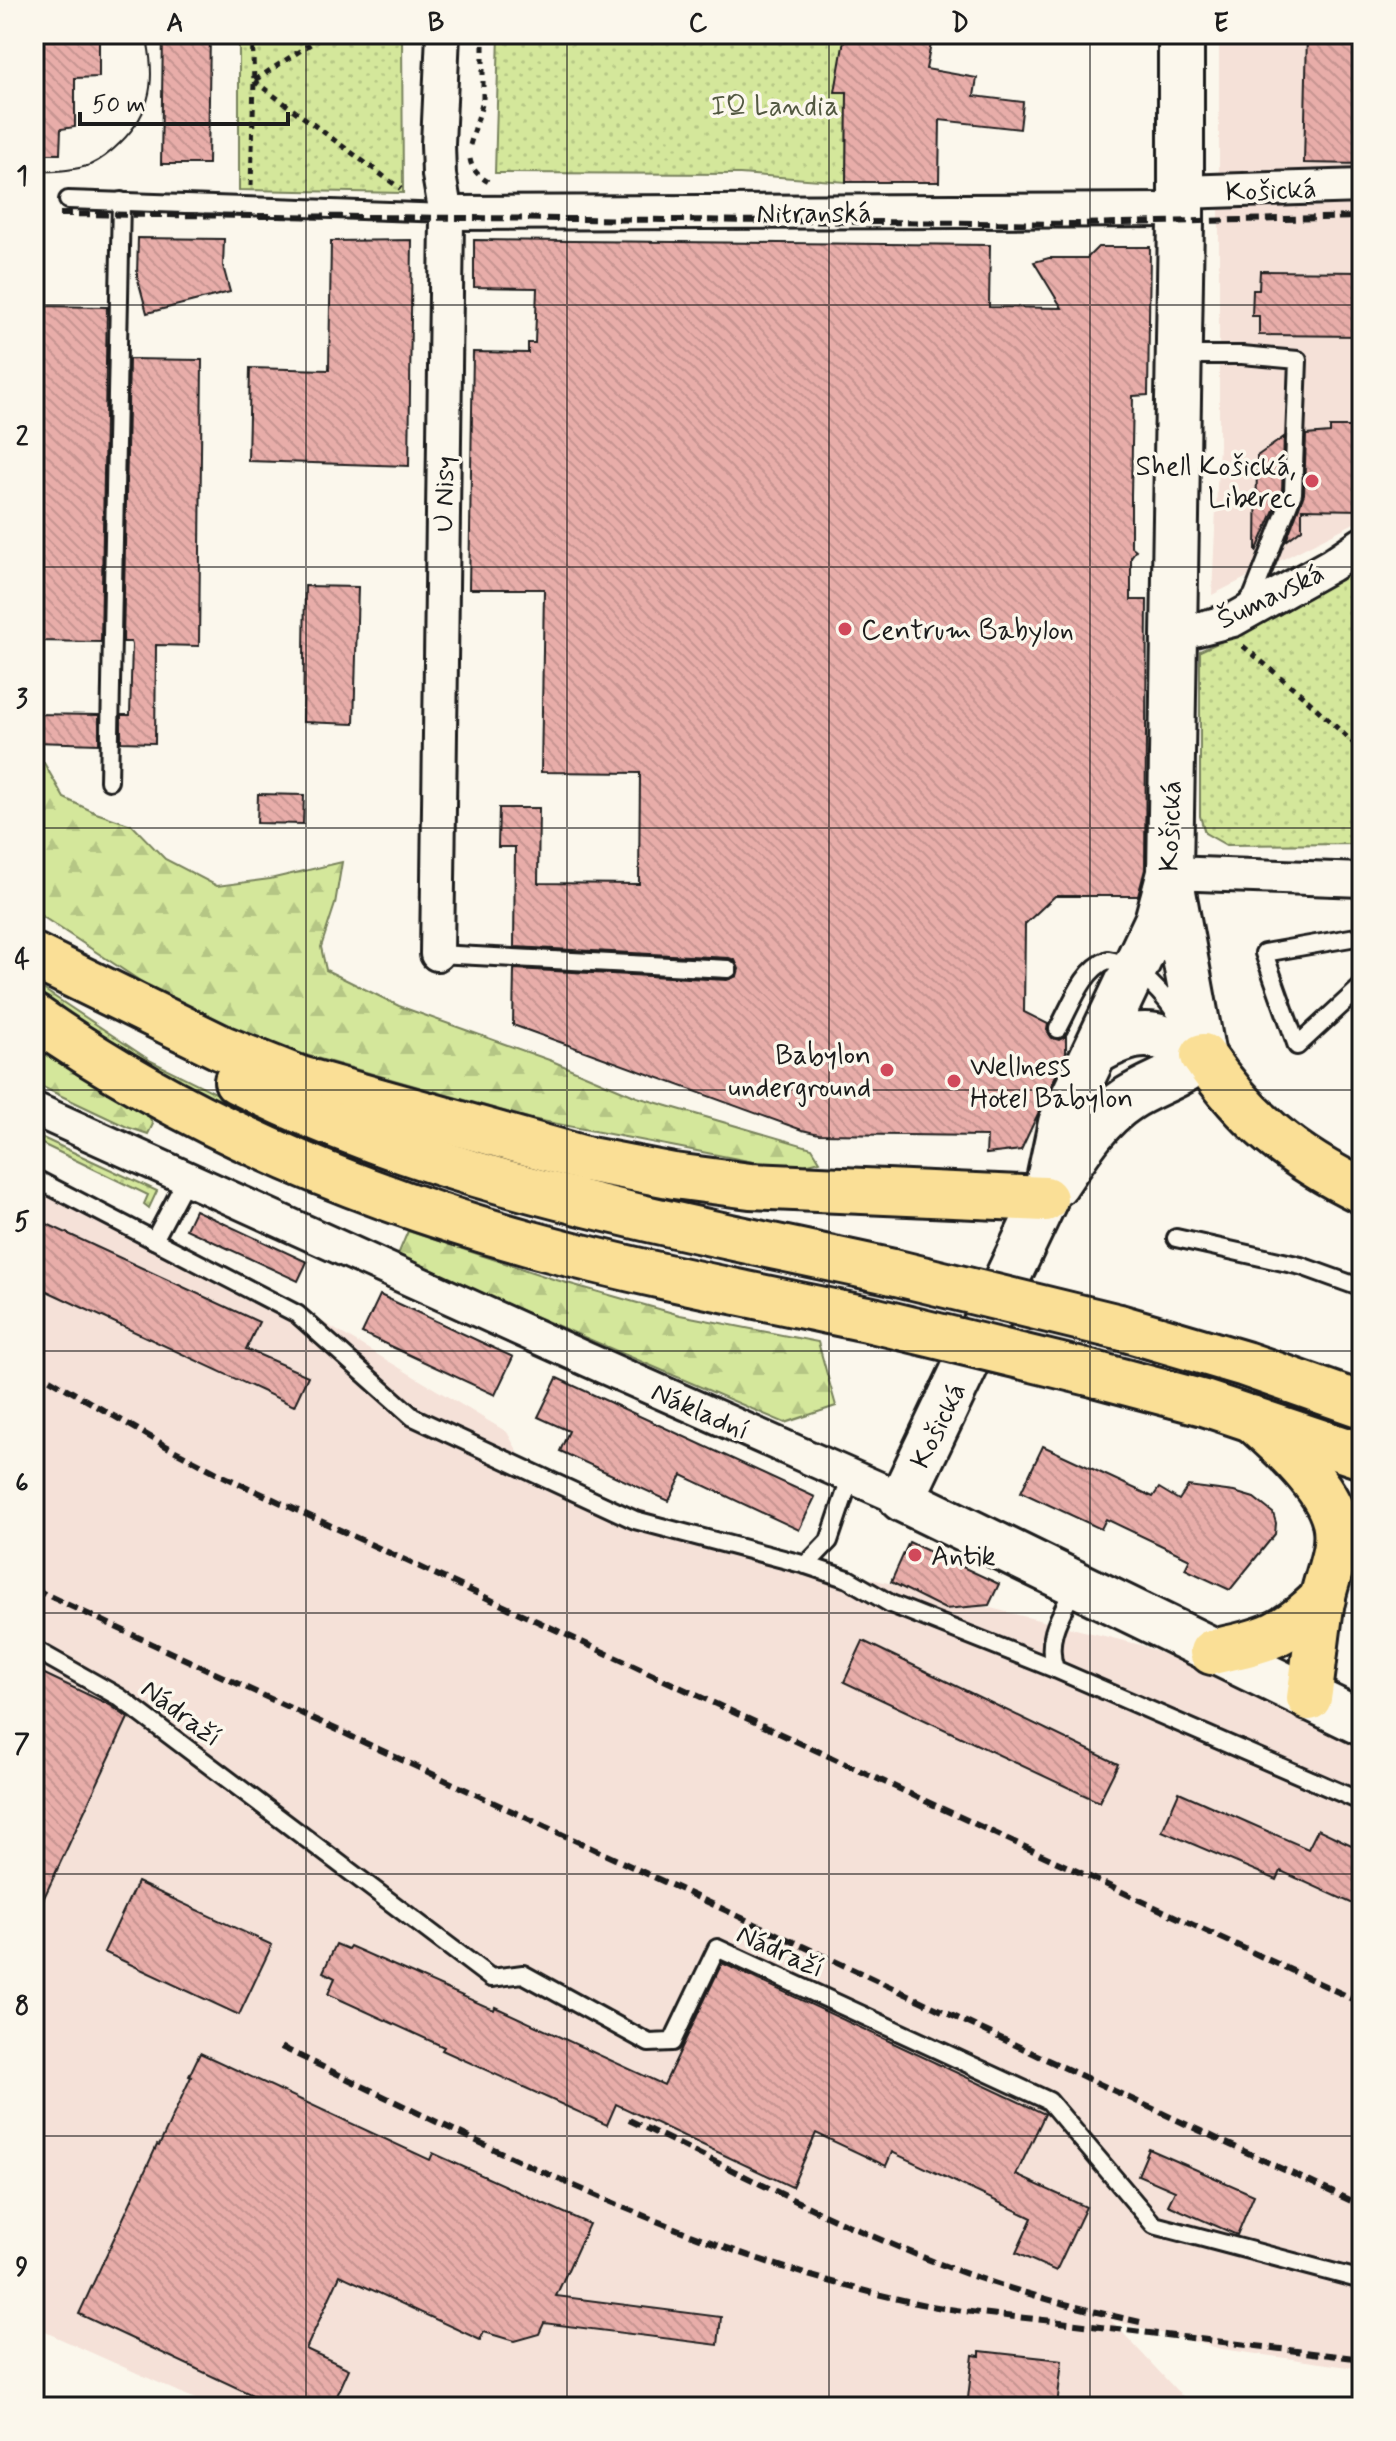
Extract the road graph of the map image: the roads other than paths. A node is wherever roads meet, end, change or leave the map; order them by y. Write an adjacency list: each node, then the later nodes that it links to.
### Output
1 (443, 34): 7 (street, U Nisy)
2 (1181, 34): 6 (street, Košická)
3 (1362, 186): 6 (street, Košická)
4 (68, 200): 5 (lane)
5 (121, 201): 7 (lane); 12 (lane)
6 (1181, 201): 7 (street, Nitranská); 8 (street, Košická)
7 (447, 213): 16 (street, U Nisy)
8 (1179, 355): 10 (lane); 11 (street, Košická)
9 (1362, 544): 10 (street, Šumavská)
10 (1224, 622): 11 (street, Šumavská)
11 (1174, 635): 13 (street, Košická)
12 (109, 781)
13 (1170, 873): 14 (street); 19 (street, Košická); 24 (street)
14 (1362, 880)
15 (1362, 936): 20 (lane)
16 (437, 954): 18 (lane)
17 (34, 957): 29 (highway); 33 (highway, bridge)
18 (728, 969)
19 (1135, 971): 22 (lane); 23 (street, Košická); 24 (lane)
20 (1362, 986)
21 (34, 1017): 34 (highway, bridge)
22 (1058, 1029)
23 (1096, 1052): 24 (street); 29 (street, Košická)
24 (1203, 1056): 28 (highway); 29 (street)
25 (34, 1109): 27 (street, Nákladní)
26 (34, 1178): 31 (lane)
27 (187, 1178): 31 (lane); 36 (street, Nákladní)
28 (1362, 1191)
29 (1045, 1199): 37 (street, Košická)
30 (1176, 1238): 32 (lane)
31 (154, 1240): 38 (lane)
32 (1362, 1288)
33 (1362, 1405)
34 (1251, 1418): 35 (highway); 40 (highway)
35 (1362, 1456)
36 (851, 1476): 37 (street, Nákladní); 38 (lane)
37 (902, 1499): 39 (street, Nákladní)
38 (806, 1565): 43 (lane)
39 (1076, 1585): 42 (street, Nákladní); 43 (lane)
40 (1323, 1598): 42 (highway); 44 (highway)
41 (34, 1649): 47 (lane, Nádraží)
42 (1212, 1652): 44 (street, Nákladní)
43 (1055, 1669): 46 (lane)
44 (1309, 1698): 45 (street, Nákladní)
45 (1362, 1723)
46 (1362, 1802)
47 (1362, 2280)

